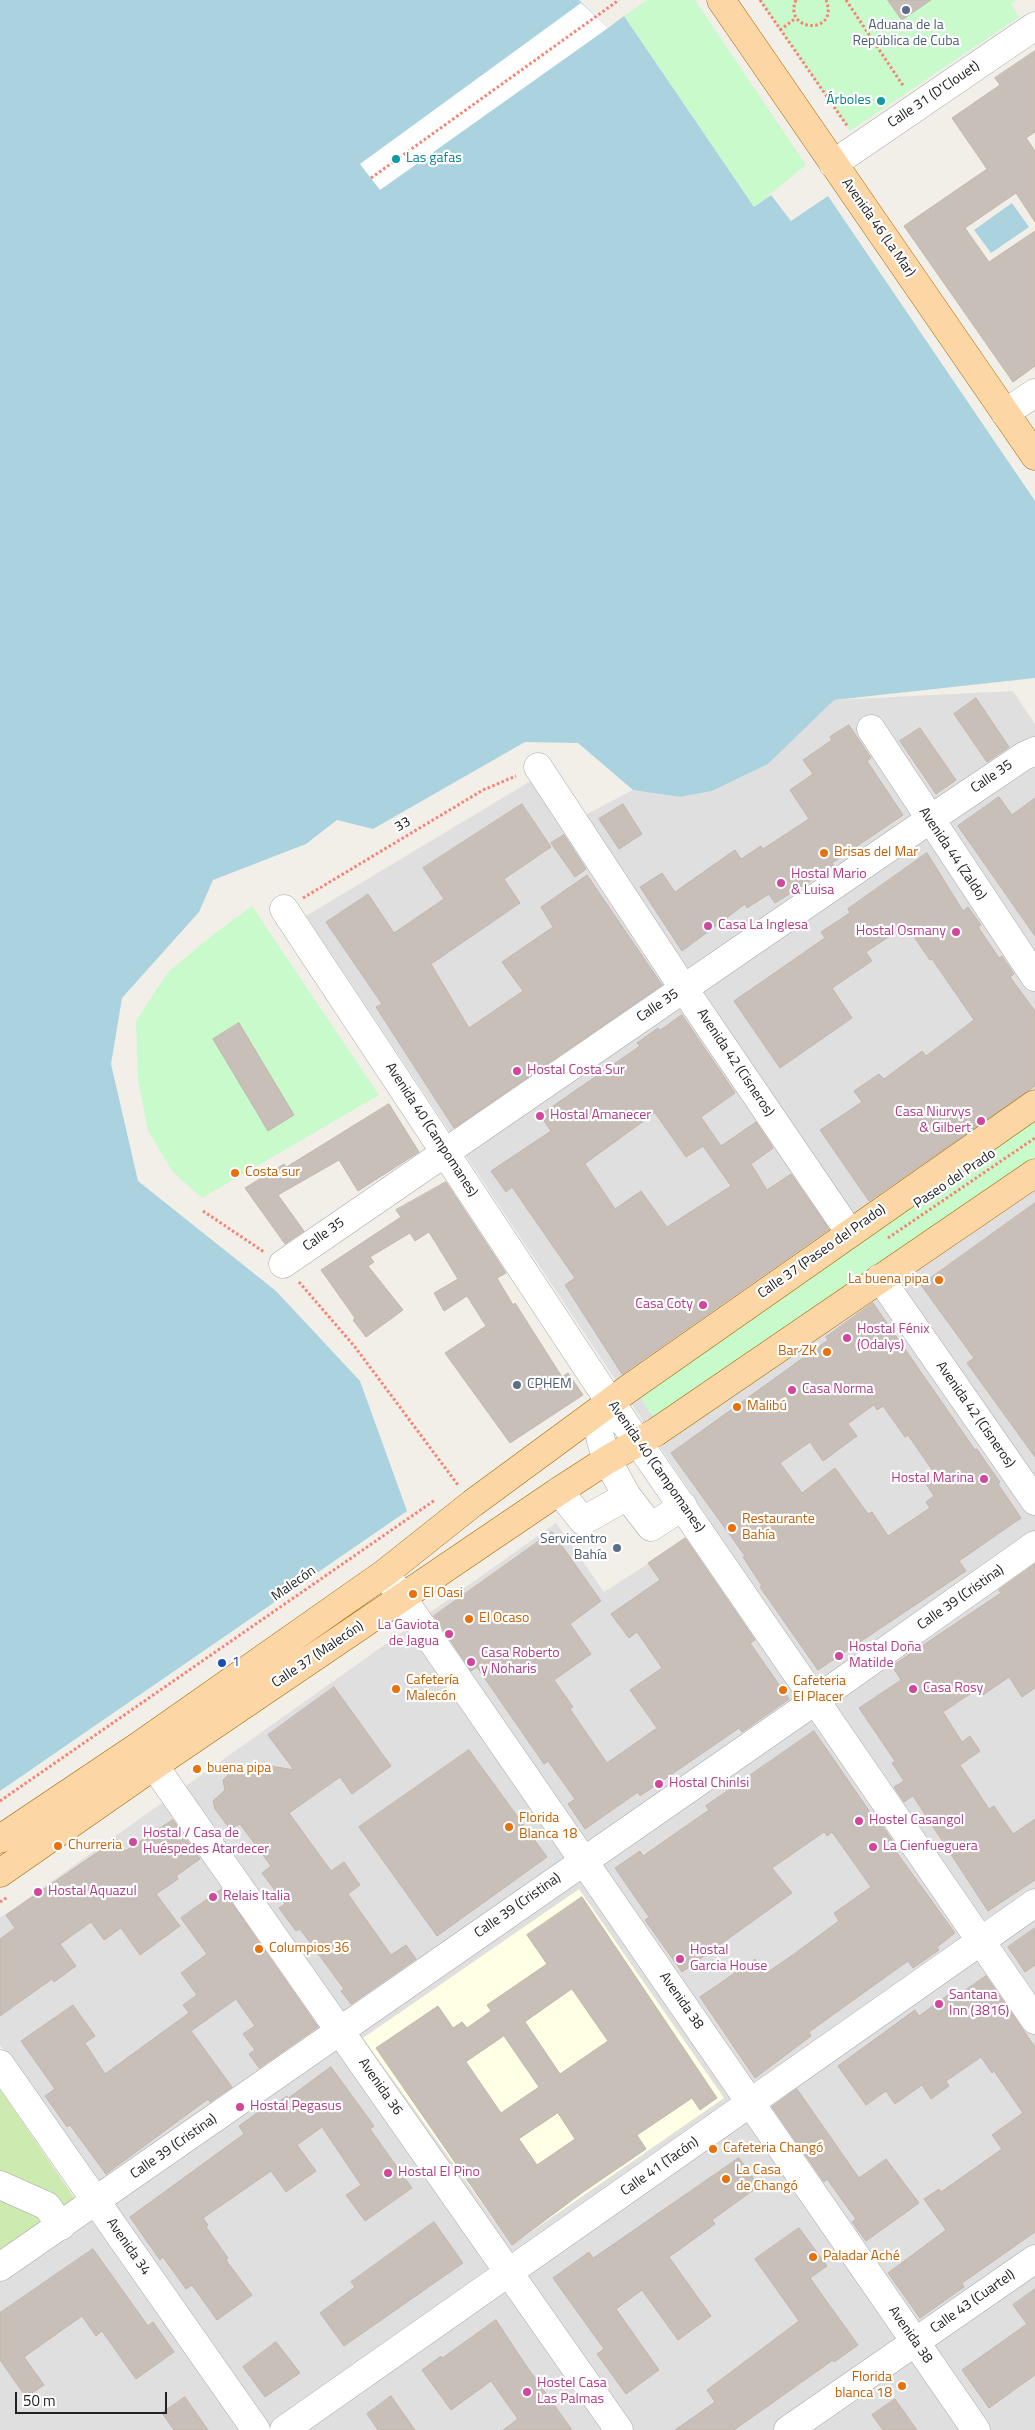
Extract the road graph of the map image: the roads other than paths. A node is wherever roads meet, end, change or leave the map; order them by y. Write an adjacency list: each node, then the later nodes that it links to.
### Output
1 (720, 0): 3 (main road, Avenida 46 (La Mar))
2 (1035, 26): 3 (street, Calle 31 (D'Clouet))
3 (833, 164): 5 (main road, Avenida 46 (La Mar))
4 (1035, 393): 5 (street)
5 (1005, 413): 6 (main road, Avenida 46 (La Mar))
6 (1035, 456)
7 (871, 729): 10 (street, Avenida 44 (Zaldo))
8 (1035, 751): 10 (street, Calle 35)
9 (538, 767): 13 (street, Avenida 42 (Cisneros))
10 (929, 820): 12 (street, Avenida 44 (Zaldo)); 13 (street, Calle 35)
11 (284, 909): 15 (street, Avenida 40 (Campomanes))
12 (1035, 977)
13 (684, 989): 15 (street, Calle 35); 17 (street, Avenida 42 (Cisneros))
14 (1035, 1104): 17 (main road, Calle 37 (Paseo del Prado))
15 (445, 1151): 18 (street, Calle 35); 20 (street, Avenida 40 (Campomanes))
16 (1035, 1173): 19 (main road)
17 (850, 1233): 20 (main road, Calle 37 (Paseo del Prado))
18 (283, 1264)
19 (880, 1278): 21 (main road); 24 (street, Avenida 42 (Cisneros))
20 (611, 1402): 21 (street, Avenida 40 (Campomanes)); 22 (street); 27 (main road, Calle 37 (Malecón))
21 (639, 1442): 22 (main road, Calle 37 (Malecón)); 22 (street, Avenida 40 (Campomanes))
22 (631, 1477): 23 (main road, Calle 37 (Malecón)); 23 (street); 25 (street, Avenida 40 (Campomanes)); 25 (street)
23 (559, 1491): 28 (main road, Calle 37 (Malecón))
24 (1035, 1502)
25 (676, 1511): 29 (street, Avenida 40 (Campomanes))
26 (1035, 1545): 29 (street, Calle 39 (Cristina))
27 (385, 1573): 28 (street, Avenida 38); 30 (main road, Calle 37 (Malecón))
28 (403, 1598): 30 (main road, Calle 37 (Malecón)); 32 (street, Avenida 38)
29 (816, 1700): 32 (street, Calle 39 (Cristina)); 35 (street, Avenida 40 (Campomanes))
30 (147, 1755): 31 (main road, Calle 37 (Malecón)); 33 (main road, Calle 37 (Malecón)); 37 (street, Avenida 36)
31 (0, 1839)
32 (583, 1860): 37 (street, Calle 39 (Cristina)); 39 (street, Avenida 38)
33 (0, 1873)
34 (1035, 1903): 35 (street, Calle 41 (Tacón))
35 (981, 1941): 36 (street, Avenida 40 (Campomanes)); 39 (street, Calle 41 (Tacón))
36 (1035, 2020)
37 (339, 2030): 41 (street, Calle 39 (Cristina)); 45 (street, Avenida 36)
38 (0, 2064): 41 (street, Avenida 34)
39 (751, 2103): 45 (street, Calle 41 (Tacón)); 46 (street, Avenida 38)
40 (0, 2185): 42 (street)
41 (96, 2202): 42 (street, Calle 39 (Cristina)); 47 (street, Avenida 34)
42 (61, 2226): 44 (street, Calle 39 (Cristina))
43 (1035, 2259): 46 (street, Calle 43 (Cuartel))
44 (0, 2267)
45 (509, 2272): 48 (street, Calle 41 (Tacón)); 49 (street, Avenida 36)
46 (915, 2342): 50 (street, Calle 43 (Cuartel)); 51 (street, Avenida 38)
47 (256, 2430)
48 (284, 2430)
49 (619, 2430)
50 (788, 2430)
51 (976, 2430)

